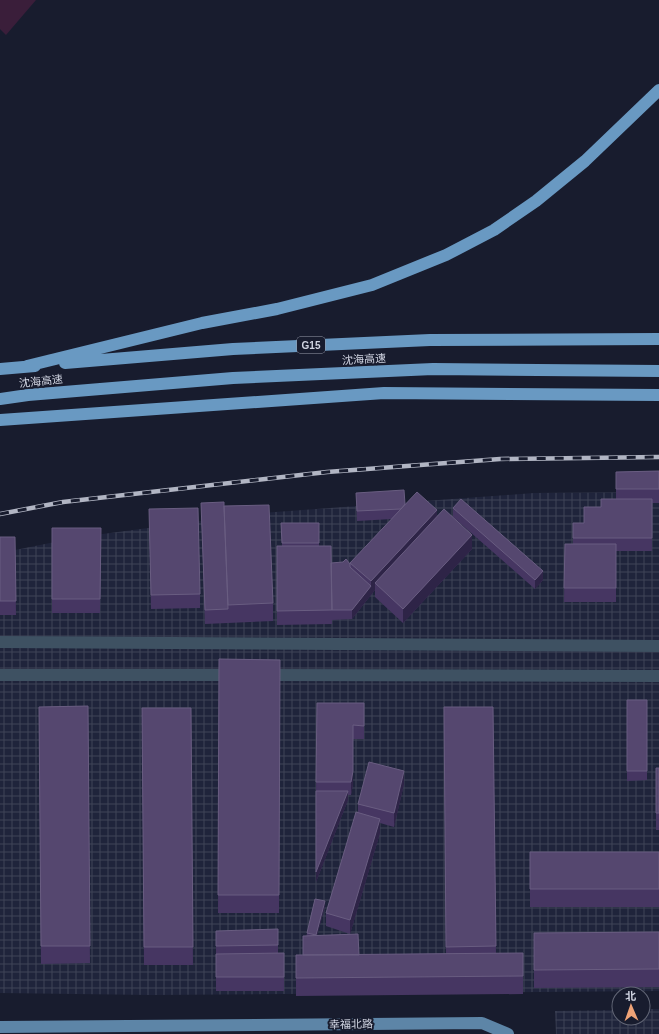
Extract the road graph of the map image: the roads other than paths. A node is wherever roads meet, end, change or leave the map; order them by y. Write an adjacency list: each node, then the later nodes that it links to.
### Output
1 (659, 90): 3 (highway)
2 (659, 339): 3 (highway, 沈海高速 / G15)
3 (27, 366): 4 (highway, 沈海高速 / G15)
4 (0, 369)
5 (659, 371): 7 (highway, 沈海高速)
6 (659, 395): 8 (highway)
7 (0, 399)
8 (0, 420)
9 (0, 642): 10 (lane)
10 (659, 646)
11 (0, 674): 12 (lane)
12 (659, 676)
13 (0, 1027): 14 (main road, 幸福北路)
14 (508, 1034)

